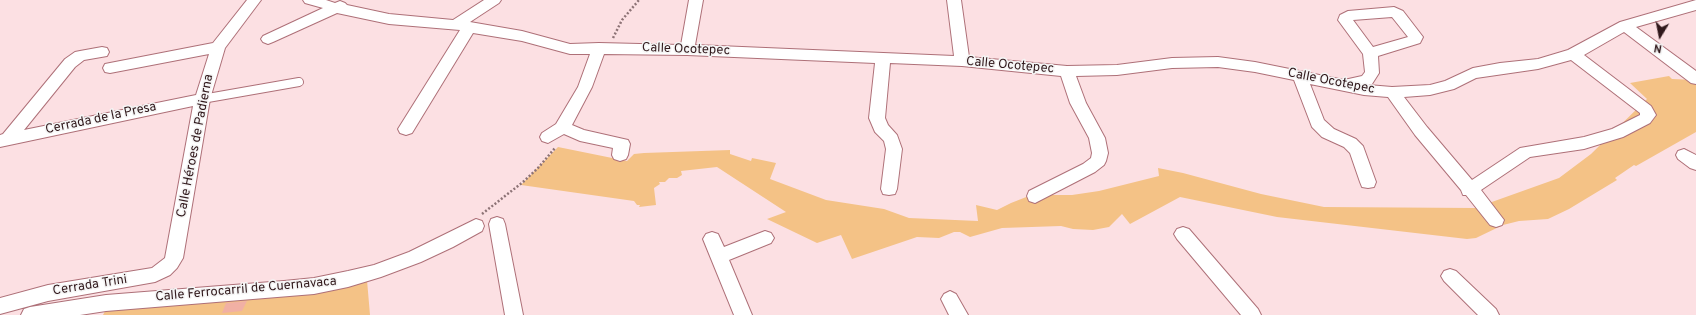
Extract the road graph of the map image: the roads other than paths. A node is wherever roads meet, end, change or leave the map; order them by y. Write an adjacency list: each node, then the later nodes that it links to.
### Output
1 (254, 0): 13 (street, Calle Héroes de Padierna)
2 (310, 0): 8 (street, Calle Ocotepec)
3 (353, 0): 8 (street)
4 (494, 0): 10 (street)
5 (696, 0): 14 (street)
6 (954, 0): 19 (street)
7 (1696, 5): 9 (street, Calle Ocotepec)
8 (337, 8): 10 (street, Calle Ocotepec); 11 (street)
9 (1625, 25): 17 (street, Calle Ocotepec); 23 (street)
10 (463, 26): 12 (street, Calle Ocotepec); 29 (street)
11 (268, 39)
12 (605, 45): 14 (street, Calle Ocotepec); 28 (street)
13 (218, 47): 20 (street); 27 (street, Calle Héroes de Padierna)
14 (687, 50): 18 (street, Calle Ocotepec)
15 (102, 52): 30 (street)
16 (1370, 53): 25 (street)
17 (1573, 54): 26 (street, Calle Ocotepec); 35 (street)
18 (883, 58): 19 (street, Calle Ocotepec); 34 (street)
19 (962, 61): 21 (street, Calle Ocotepec)
20 (110, 68)
21 (1067, 71): 22 (street, Calle Ocotepec); 36 (street)
22 (1300, 77): 25 (street, Calle Ocotepec); 33 (street)
23 (1696, 79)
24 (299, 82): 27 (lane)
25 (1344, 86): 26 (street, Calle Ocotepec)
26 (1392, 92): 35 (street)
27 (202, 99): 30 (street, Cerrada de la Presa); 44 (street, Calle Héroes de Padierna)
28 (562, 128): 31 (street); 32 (street)
29 (406, 129)
30 (4, 140)
31 (552, 142)
32 (620, 155)
33 (1368, 182)
34 (889, 189)
35 (1469, 190): 37 (street)
36 (1035, 196)
37 (1496, 220)
38 (476, 222): 48 (street, Calle Ferrocarril de Cuernavaca)
39 (497, 224): 49 (street)
40 (1182, 234): 52 (street)
41 (765, 238): 43 (street)
42 (712, 239): 43 (street)
43 (720, 256): 50 (street)
44 (174, 258): 47 (street, Cerrada Trini)
45 (1450, 276): 53 (street)
46 (950, 299): 51 (street)
47 (0, 306)
48 (30, 315)
49 (514, 315)
50 (743, 315)
51 (959, 315)
52 (1252, 315)
53 (1490, 315)

